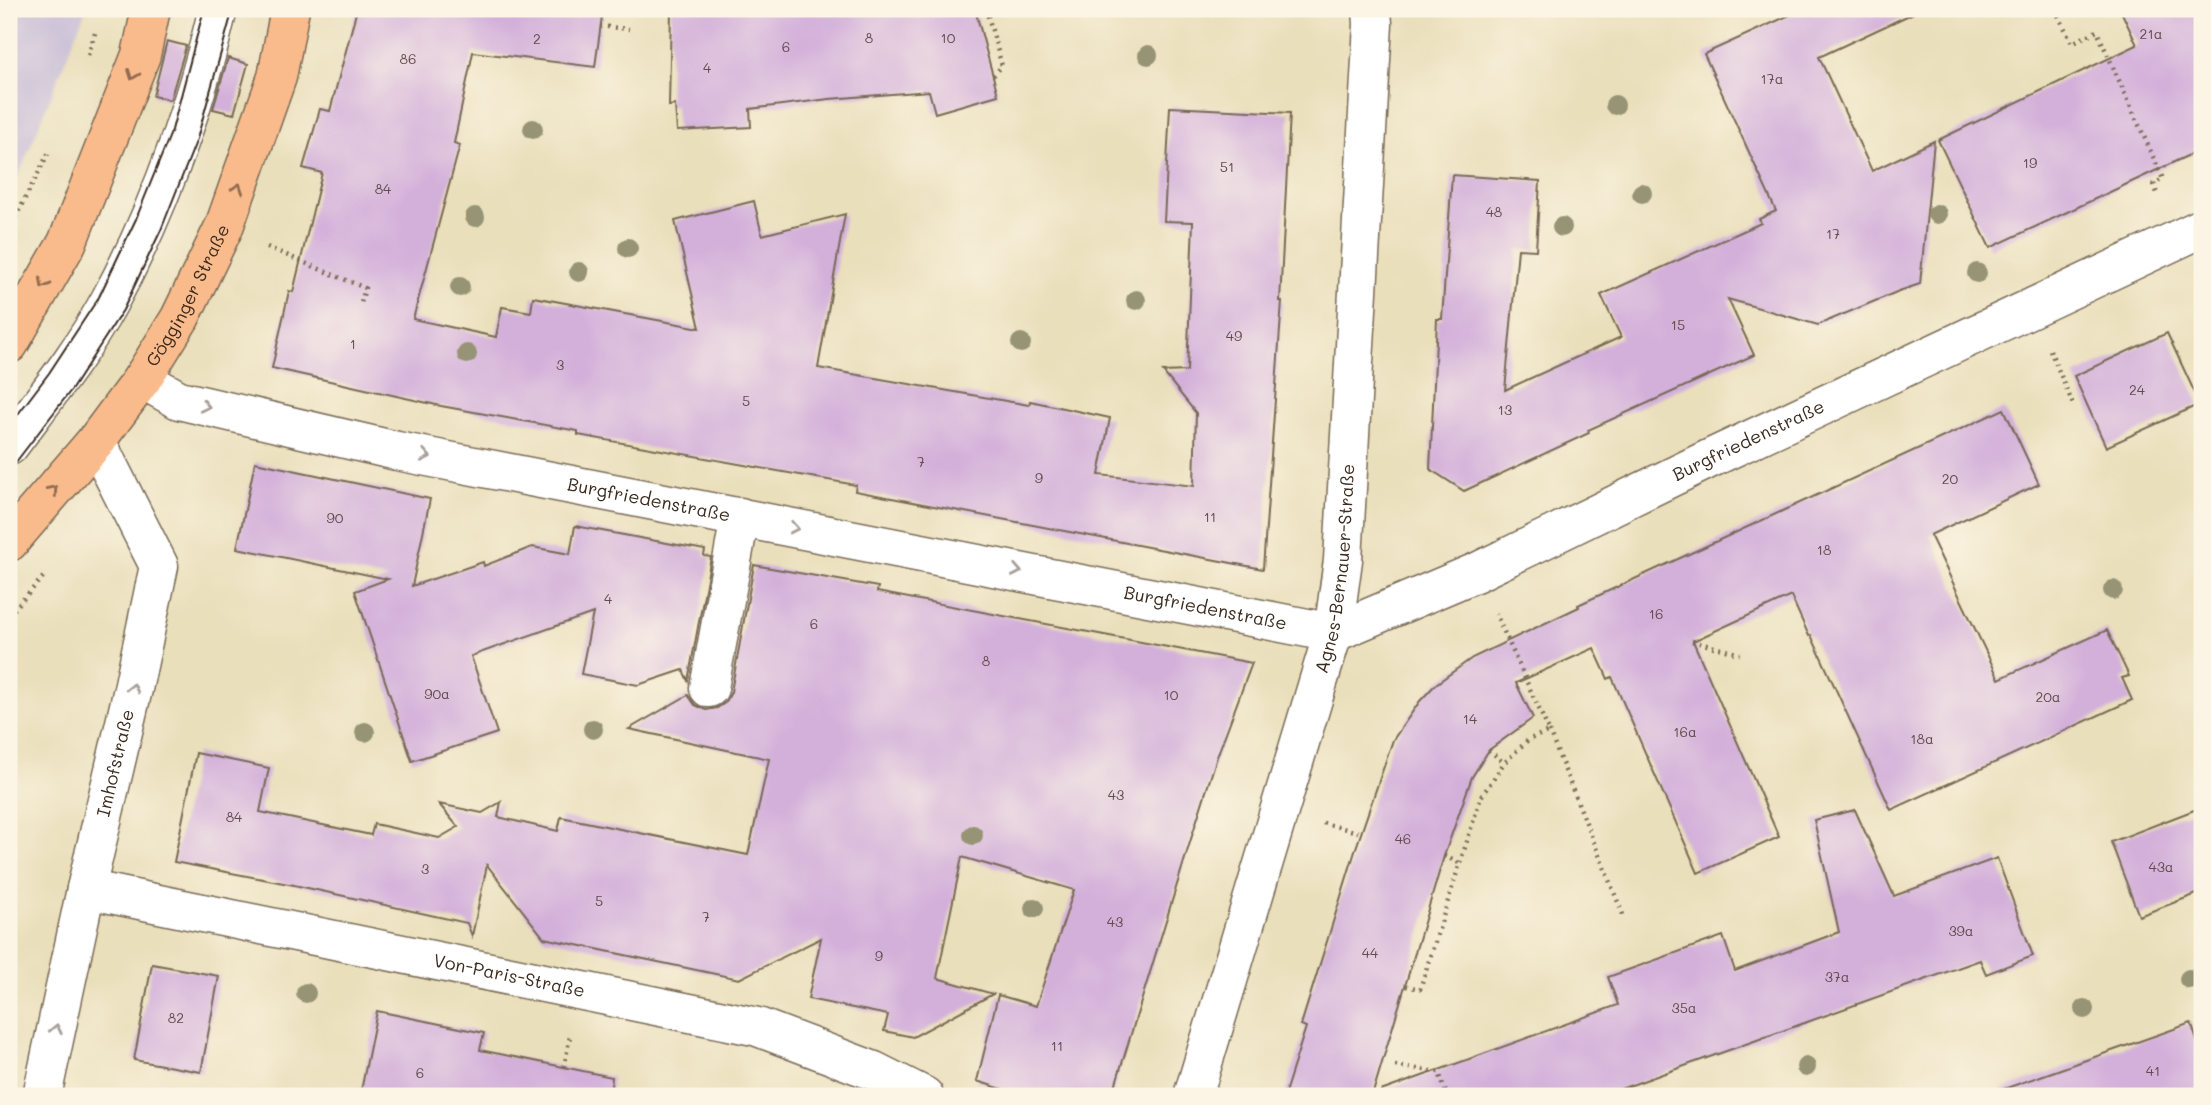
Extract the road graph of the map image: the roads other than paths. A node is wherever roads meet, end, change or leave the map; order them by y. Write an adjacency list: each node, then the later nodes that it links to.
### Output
1 (151, 9): 6 (main road, one-way to 6)
2 (218, 9): 9 (street)
3 (290, 9): 7 (main road, Gögginger Straße, one-way to 3)
4 (1372, 16): 12 (street, Agnes-Bernauer-Straße)
5 (2189, 234): 12 (street, Burgfriedenstraße)
6 (13, 329)
7 (142, 379): 8 (main road, Gögginger Straße); 10 (street, Burgfriedenstraße, one-way to 10)
8 (96, 440): 11 (main road, Gögginger Straße, one-way to 8); 14 (street, Imhofstraße, one-way to 8)
9 (9, 446)
10 (740, 517): 12 (street, Burgfriedenstraße, one-way to 12); 13 (street)
11 (9, 542)
12 (1333, 633): 17 (street, Agnes-Bernauer-Straße)
13 (709, 688)
14 (86, 889): 15 (street, Imhofstraße, one-way to 14); 16 (street, Von-Paris-Straße)
15 (42, 1096)
16 (924, 1096)
17 (1193, 1096)

